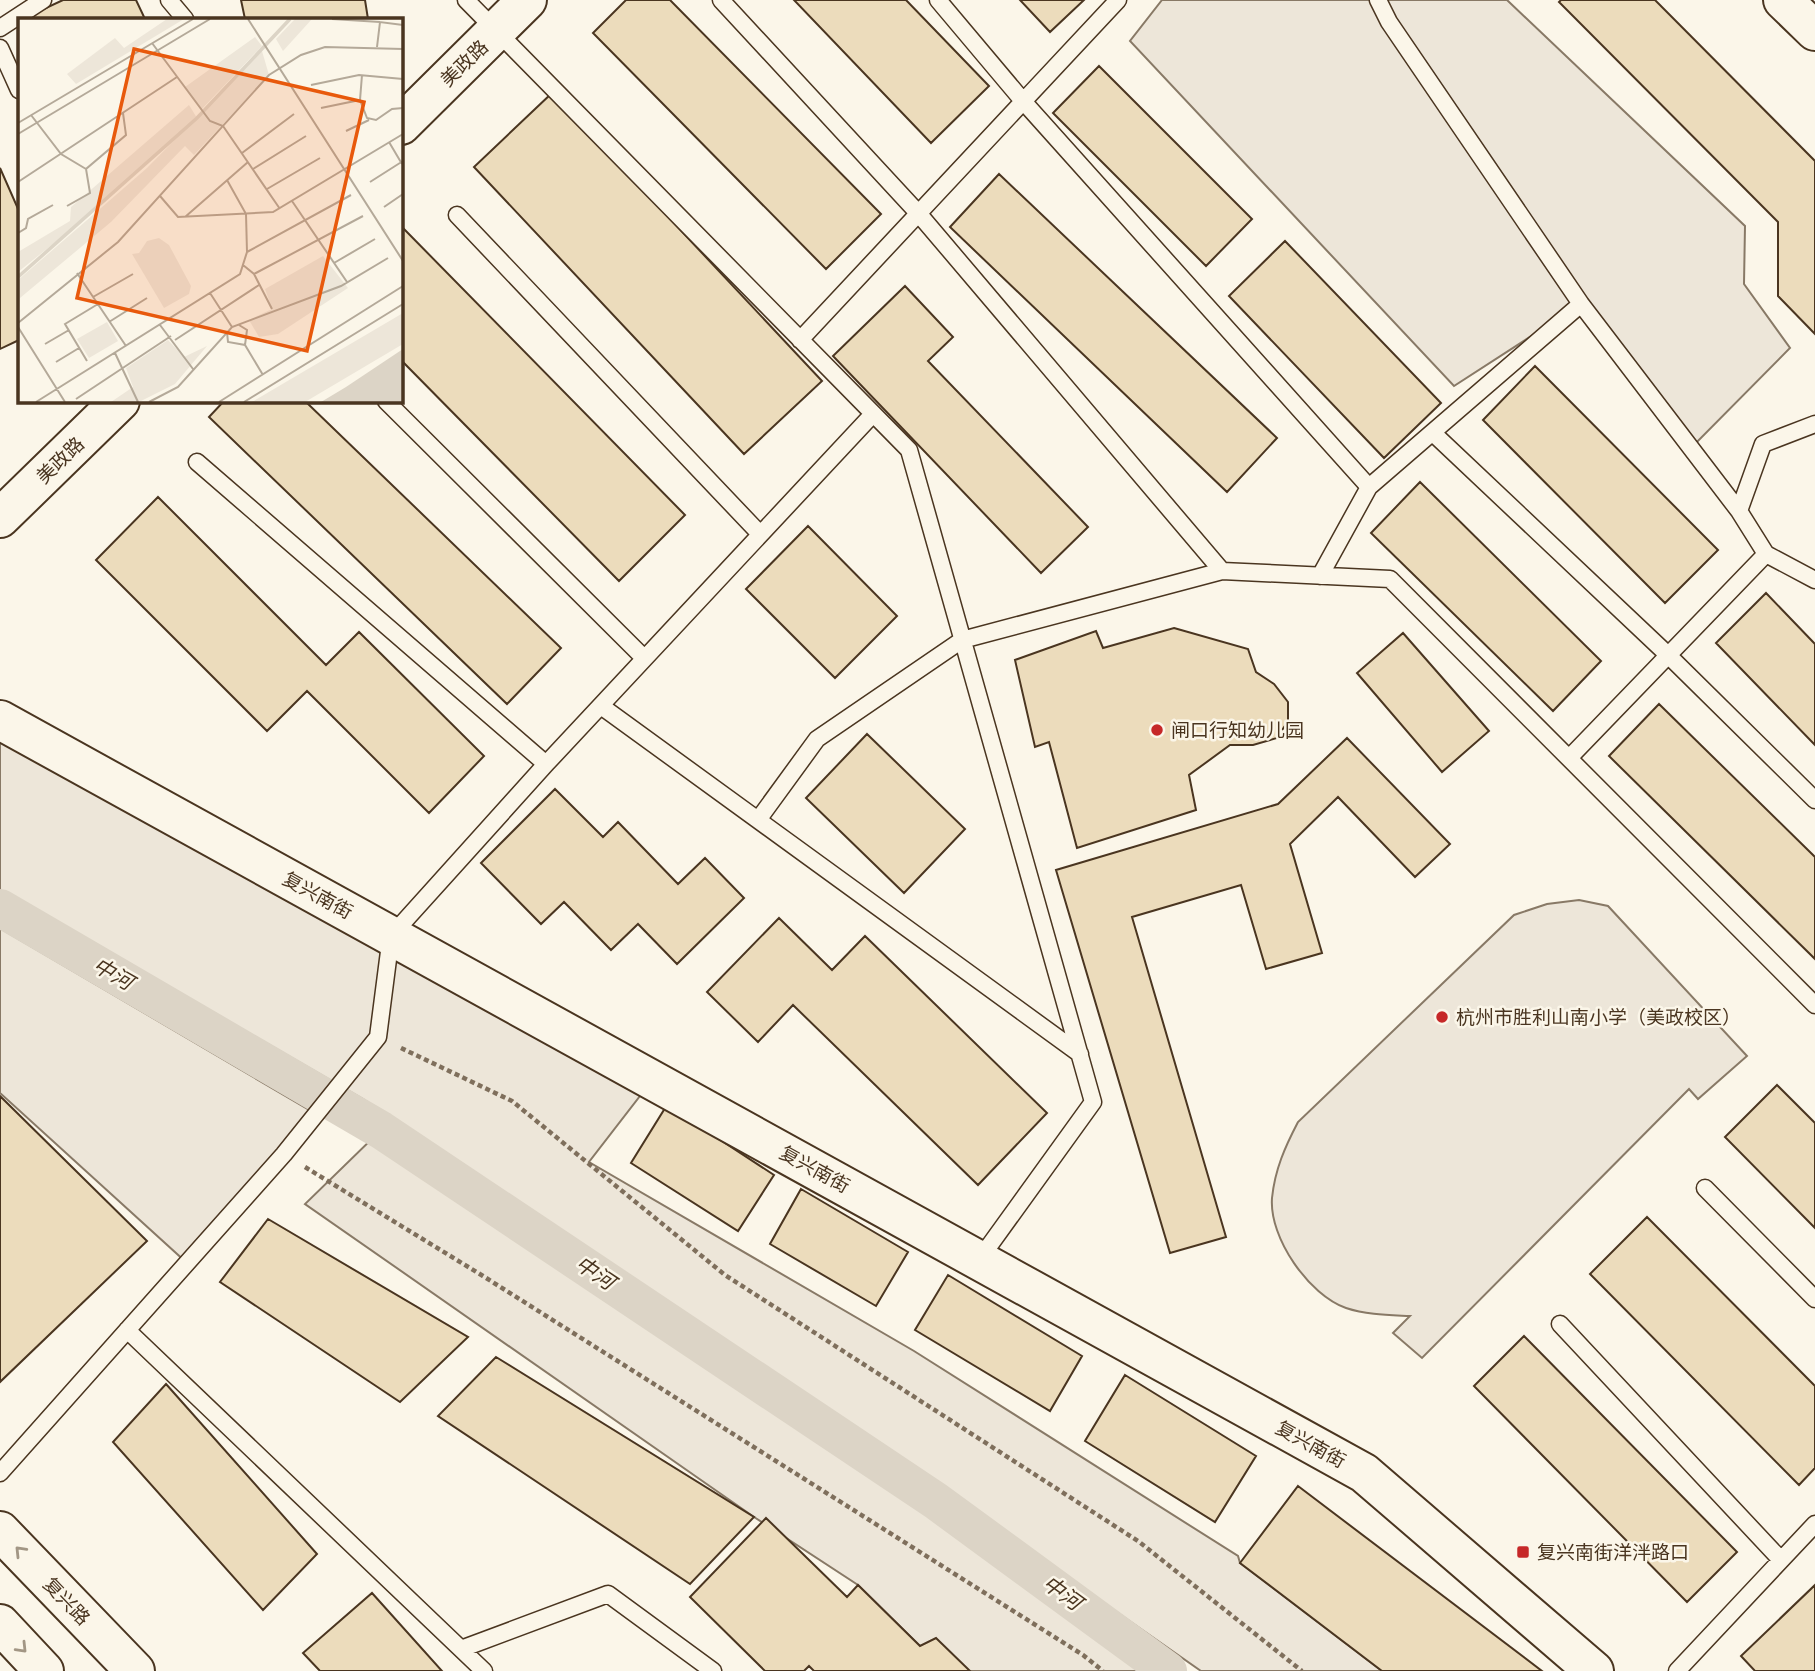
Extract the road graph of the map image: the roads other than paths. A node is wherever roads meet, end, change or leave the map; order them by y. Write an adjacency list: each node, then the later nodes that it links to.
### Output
1 (43, 0): 11 (lane)
2 (169, 0): 10 (lane)
3 (466, 0): 13 (lane)
4 (527, 0): 13 (street, 美政路)
5 (721, 0): 18 (lane)
6 (938, 0): 16 (lane)
7 (1118, 0): 16 (lane)
8 (1378, 0): 20 (lane)
9 (1783, 0): 12 (street)
10 (184, 18)
11 (0, 28)
12 (1815, 31)
13 (496, 32): 17 (street, 美政路); 21 (lane)
14 (0, 48): 15 (lane)
15 (18, 88)
16 (1023, 101): 18 (lane); 28 (lane)
17 (402, 124)
18 (918, 213): 21 (lane); 33 (lane)
19 (457, 215): 31 (lane)
20 (1581, 304): 26 (lane); 29 (lane)
21 (800, 340): 24 (lane)
22 (119, 402): 30 (street, 美政路)
23 (387, 402): 38 (lane)
24 (873, 414): 31 (lane); 36 (lane)
25 (1815, 424): 29 (lane)
26 (1433, 433): 28 (lane); 37 (lane)
27 (197, 462): 42 (lane)
28 (1369, 487): 34 (lane)
29 (1739, 511): 32 (lane)
30 (0, 518)
31 (760, 534): 38 (lane)
32 (1766, 554): 35 (lane); 37 (lane)
33 (1222, 571): 34 (lane); 36 (lane)
34 (1320, 576): 41 (lane)
35 (1814, 578)
36 (962, 640): 44 (lane); 47 (lane)
37 (1668, 655): 41 (lane); 43 (lane)
38 (644, 658): 39 (lane)
39 (601, 706): 42 (lane); 44 (lane)
40 (0, 720): 45 (street, 复兴南街)
41 (1569, 758): 46 (lane)
42 (546, 764): 45 (lane)
43 (1815, 800)
44 (758, 820): 47 (lane)
45 (391, 936): 49 (street, 复兴南街); 52 (lane)
46 (1815, 1005)
47 (1080, 1054): 49 (lane)
48 (1705, 1188): 50 (lane)
49 (979, 1260): 63 (street, 复兴南街)
50 (1815, 1299)
51 (1560, 1324): 56 (lane)
52 (127, 1330): 53 (lane); 58 (lane)
53 (0, 1473)
54 (1815, 1524): 56 (lane)
55 (0, 1531): 60 (street, 复兴路, one-way to 55)
56 (1781, 1560): 64 (lane)
57 (0, 1624): 59 (street, one-way to 59)
58 (461, 1648): 61 (lane); 62 (lane)
59 (44, 1671)
60 (135, 1671)
61 (484, 1671)
62 (713, 1671)
63 (1594, 1671)
64 (1677, 1671)

